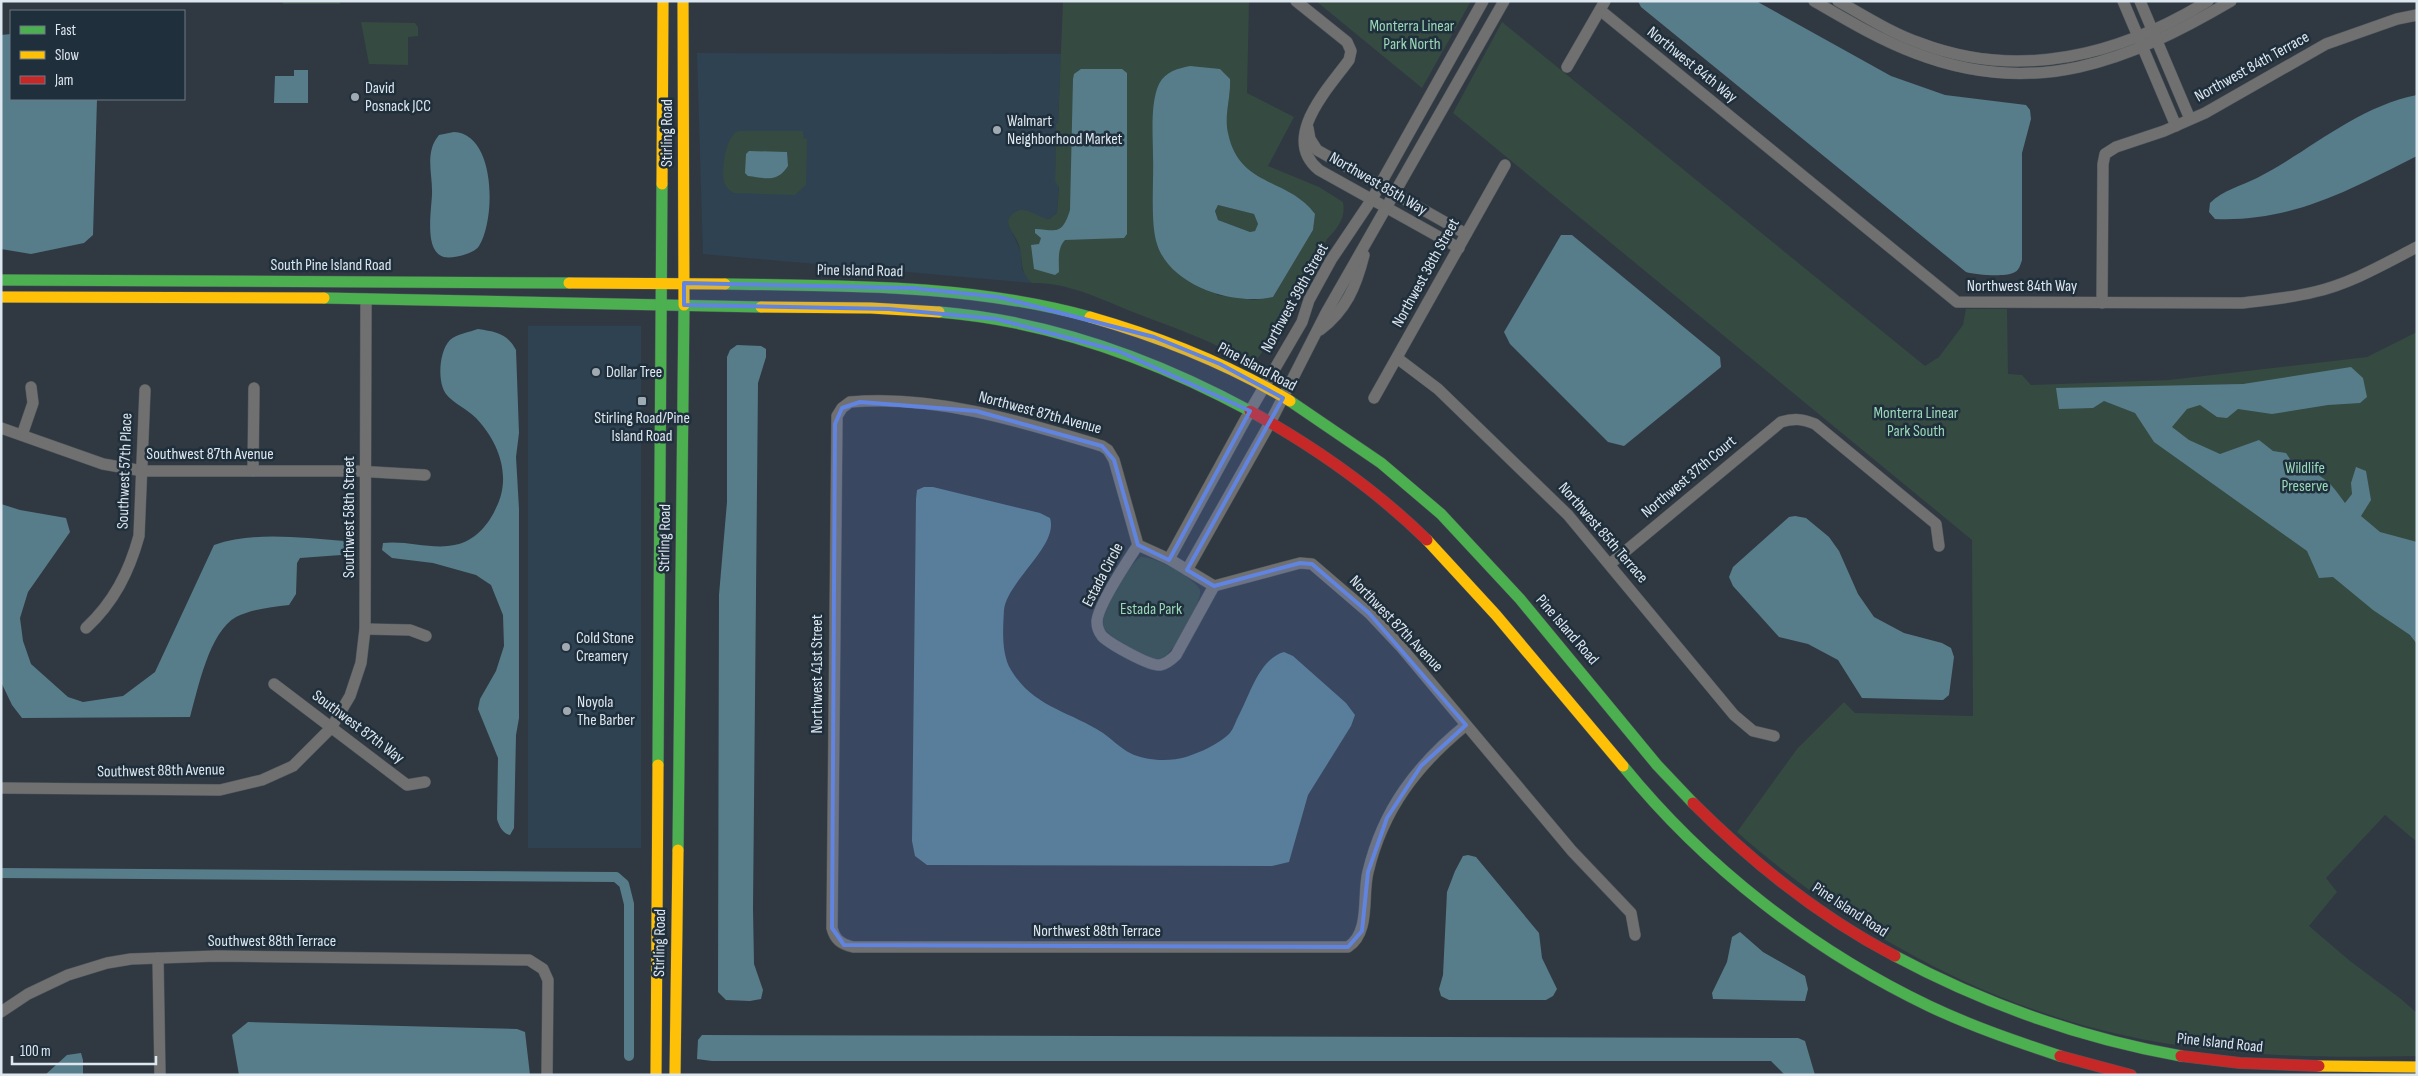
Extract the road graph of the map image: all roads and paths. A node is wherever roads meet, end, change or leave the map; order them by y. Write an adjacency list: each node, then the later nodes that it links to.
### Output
1 (662, 1): 32 (main road, Stirling Road)
2 (683, 1): 31 (main road, Stirling Road)
3 (1296, 1): 20 (street)
4 (1484, 1): 23 (street, Northwest 39th Street)
5 (1504, 1): 24 (street)
6 (1814, 1): 17 (street)
7 (1838, 1): 15 (street)
8 (2123, 1): 15 (street)
9 (2140, 1): 14 (street)
10 (2208, 1): 14 (street)
11 (2231, 1): 16 (street)
12 (1603, 6): 18 (street); 35 (street, Northwest 84th Way)
13 (2417, 16): 19 (street, Northwest 84th Terrace)
14 (2152, 30): 15 (street); 16 (street)
15 (2138, 36): 17 (street)
16 (2157, 41): 17 (street); 19 (street)
17 (2144, 48): 21 (street)
18 (1567, 67)
19 (2190, 119): 21 (street, Northwest 84th Terrace)
20 (1307, 123): 23 (street, Northwest 85th Way); 25 (street, Northwest 85th Way)
21 (2176, 126): 35 (street, Northwest 84th Terrace)
22 (1505, 164): 27 (street, Northwest 38th Street)
23 (1378, 186): 24 (street, Northwest 85th Way); 25 (street, Northwest 39th Street)
24 (1394, 194): 26 (street); 27 (street, Northwest 85th Way)
25 (1372, 199): 26 (street, Northwest 85th Way); 41 (street, Northwest 39th Street)
26 (1386, 207): 29 (street, Northwest 85th Way); 43 (street)
27 (1466, 234): 29 (street, Northwest 38th Street)
28 (2417, 247): 35 (street, Northwest 84th Way)
29 (1459, 248): 38 (street, Northwest 38th Street)
30 (1, 280): 32 (main road, South Pine Island Road)
31 (684, 283): 32 (main road, Pine Island Road); 37 (main road, Stirling Road); 41 (main road, Pine Island Road)
32 (661, 284): 36 (main road, Stirling Road)
33 (1, 297): 34 (main road, South Pine Island Road)
34 (366, 299): 36 (main road, South Pine Island Road); 52 (street, Southwest 58th Street)
35 (2102, 303)
36 (660, 304): 37 (main road); 64 (main road, Stirling Road)
37 (684, 305): 46 (main road); 63 (main road, Stirling Road)
38 (1397, 358): 44 (street, Northwest 38th Street); 57 (street, Northwest 85th Terrace)
39 (32, 387): 49 (street)
40 (254, 388): 51 (street)
41 (1264, 388): 43 (main road, Pine Island Road); 46 (street, Northwest 39th Street)
42 (145, 390): 50 (street, Southwest 57th Place)
43 (1283, 398): 47 (street); 75 (main road, Pine Island Road)
44 (1374, 398)
45 (838, 405): 54 (street, Northwest 87th Avenue); 72 (street, Northwest 41st Street)
46 (1250, 411): 47 (main road); 56 (street, Northwest 39th Street)
47 (1270, 423): 58 (street); 80 (main road)
48 (1, 428): 49 (street, Southwest 87th Avenue)
49 (22, 435): 50 (street, Southwest 87th Avenue)
50 (143, 471): 51 (street, Southwest 87th Avenue); 60 (street, Southwest 57th Place)
51 (253, 471): 52 (street, Southwest 87th Avenue)
52 (365, 471): 53 (street, Southwest 87th Avenue); 61 (street, Southwest 58th Street)
53 (426, 475)
54 (1138, 545): 56 (street); 59 (street, Estada Circle)
55 (1939, 546): 57 (street, Northwest 37th Court)
56 (1169, 559): 58 (street)
57 (1610, 564): 68 (street, Northwest 85th Terrace)
58 (1187, 570): 59 (street)
59 (1214, 586): 66 (street, Northwest 87th Avenue)
60 (86, 628)
61 (365, 629): 62 (street); 67 (street, Southwest 58th Street)
62 (426, 636)
63 (679, 669): 64 (main road); 79 (main road, Stirling Road)
64 (657, 671): 78 (main road, Stirling Road)
65 (274, 684): 67 (street, Southwest 87th Way)
66 (1466, 725): 71 (street, Northwest 87th Avenue); 72 (street, Northwest 88th Terrace)
67 (331, 728): 69 (street, Southwest 87th Way); 70 (street, Southwest 88th Avenue)
68 (1774, 736)
69 (424, 782)
70 (1, 788)
71 (1635, 935)
72 (834, 944)
73 (158, 958): 74 (street, Southwest 88th Terrace); 76 (street); 77 (street, Southwest 88th Terrace)
74 (3, 1006)
75 (2417, 1067)
76 (160, 1075)
77 (547, 1075)
78 (656, 1075)
79 (675, 1075)
80 (2132, 1075)

